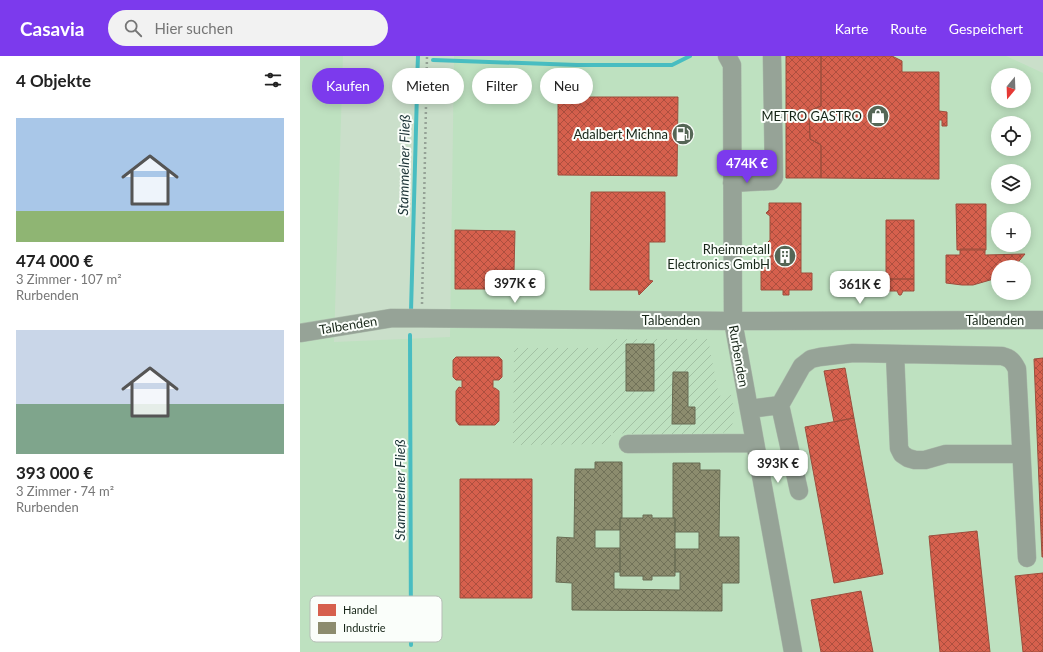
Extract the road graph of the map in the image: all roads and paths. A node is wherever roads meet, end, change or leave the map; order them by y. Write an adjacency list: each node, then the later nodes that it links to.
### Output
1 (428, 56): 5 (path)
2 (772, 56): 4 (street)
3 (734, 59): 4 (street, Rurbenden)
4 (732, 183): 7 (street, Rurbenden)
5 (421, 318): 7 (street, Talbenden); 8 (street, Talbenden)
6 (1043, 320): 7 (street, Talbenden)
7 (733, 321): 11 (street, Rurbenden)
8 (300, 333)
9 (895, 354): 10 (street); 14 (street); 14 (street)
10 (780, 405): 11 (street); 15 (street)
11 (749, 409): 12 (street, Rurbenden)
12 (755, 443): 13 (street); 17 (street, Rurbenden)
13 (628, 444)
14 (1021, 454): 16 (street)
15 (799, 491)
16 (1027, 558)
17 (793, 652)

